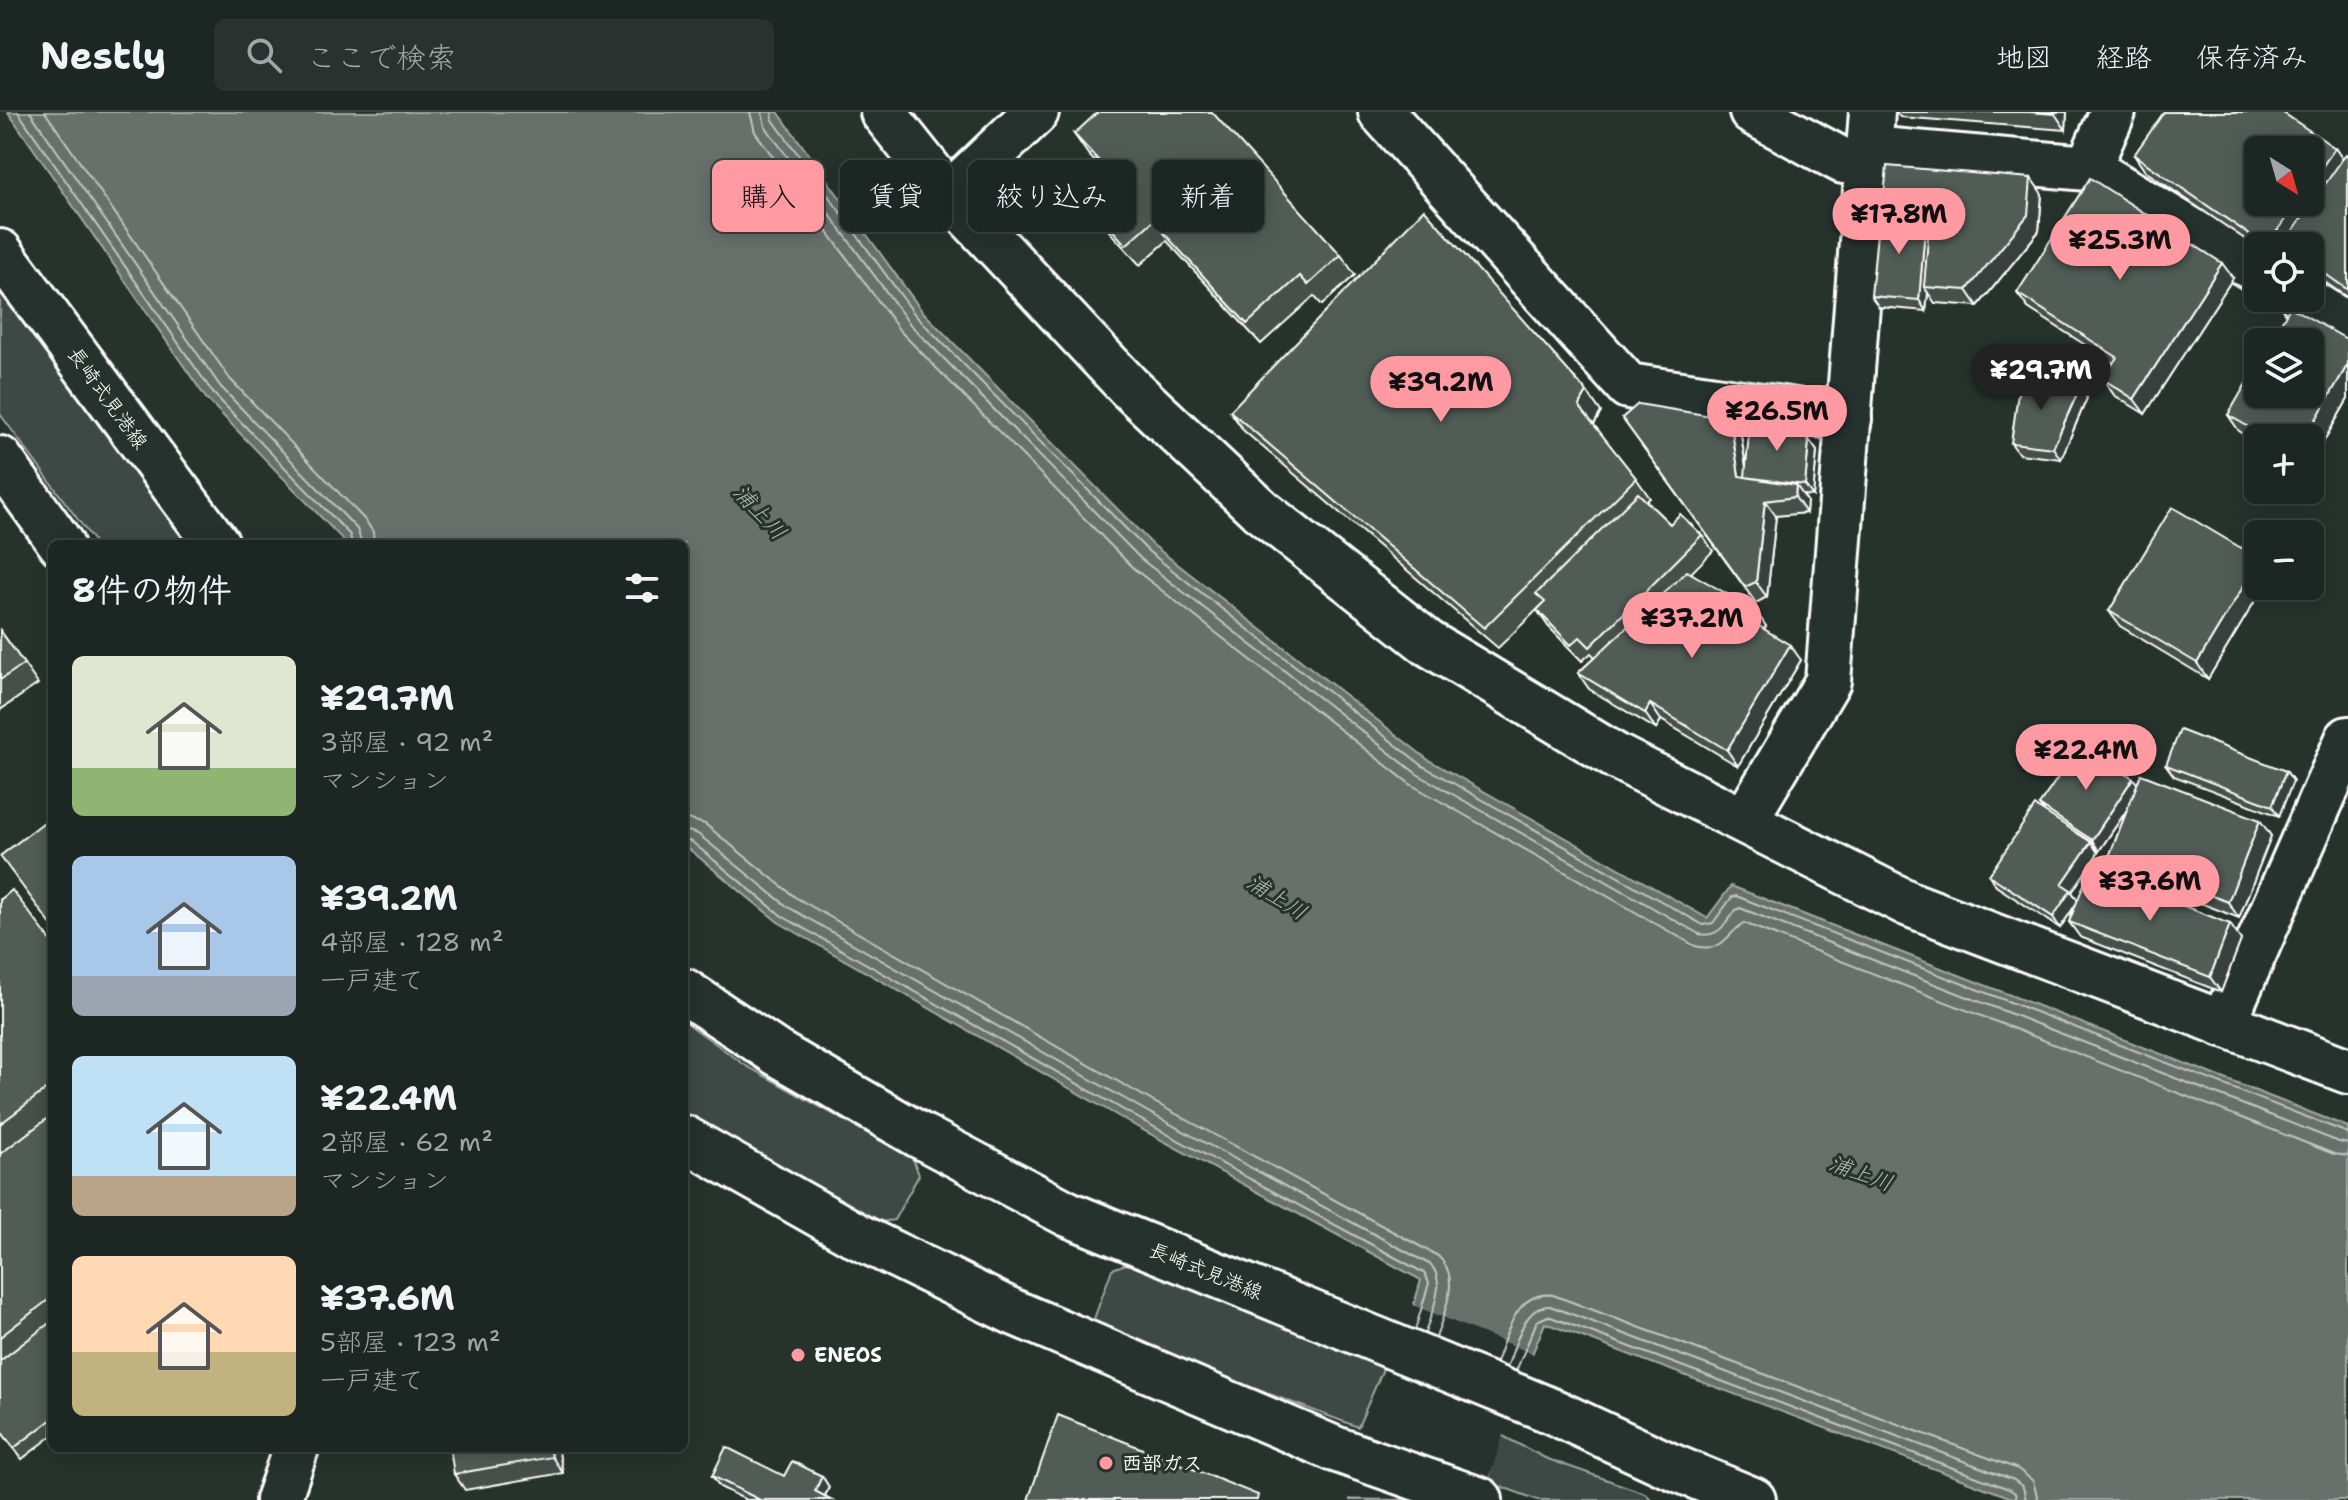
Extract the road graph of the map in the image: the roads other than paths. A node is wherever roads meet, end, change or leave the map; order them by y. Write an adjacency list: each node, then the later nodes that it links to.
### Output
1 (883, 112): 8 (street)
2 (1036, 112): 10 (street)
3 (1381, 112): 16 (street)
4 (1752, 112): 7 (street)
5 (1872, 112): 7 (street)
6 (2113, 112): 9 (street)
7 (1869, 156): 9 (street); 16 (street)
8 (921, 160)
9 (2088, 168): 13 (street)
10 (952, 192)
11 (952, 198): 21 (street)
12 (0, 252): 19 (street, 長崎式見港線)
13 (2244, 263)
14 (2324, 311): 15 (street)
15 (2348, 326)
16 (1849, 419): 21 (street)
17 (0, 459): 18 (street)
18 (58, 540)
19 (214, 540)
20 (2348, 739): 23 (street)
21 (1745, 820): 23 (street)
22 (688, 994): 27 (street, 長崎式見港線)
23 (2223, 1024): 24 (street)
24 (2348, 1071)
25 (688, 1140): 29 (street)
26 (295, 1452): 28 (street)
27 (1734, 1496)
28 (278, 1500)
29 (1480, 1500)

